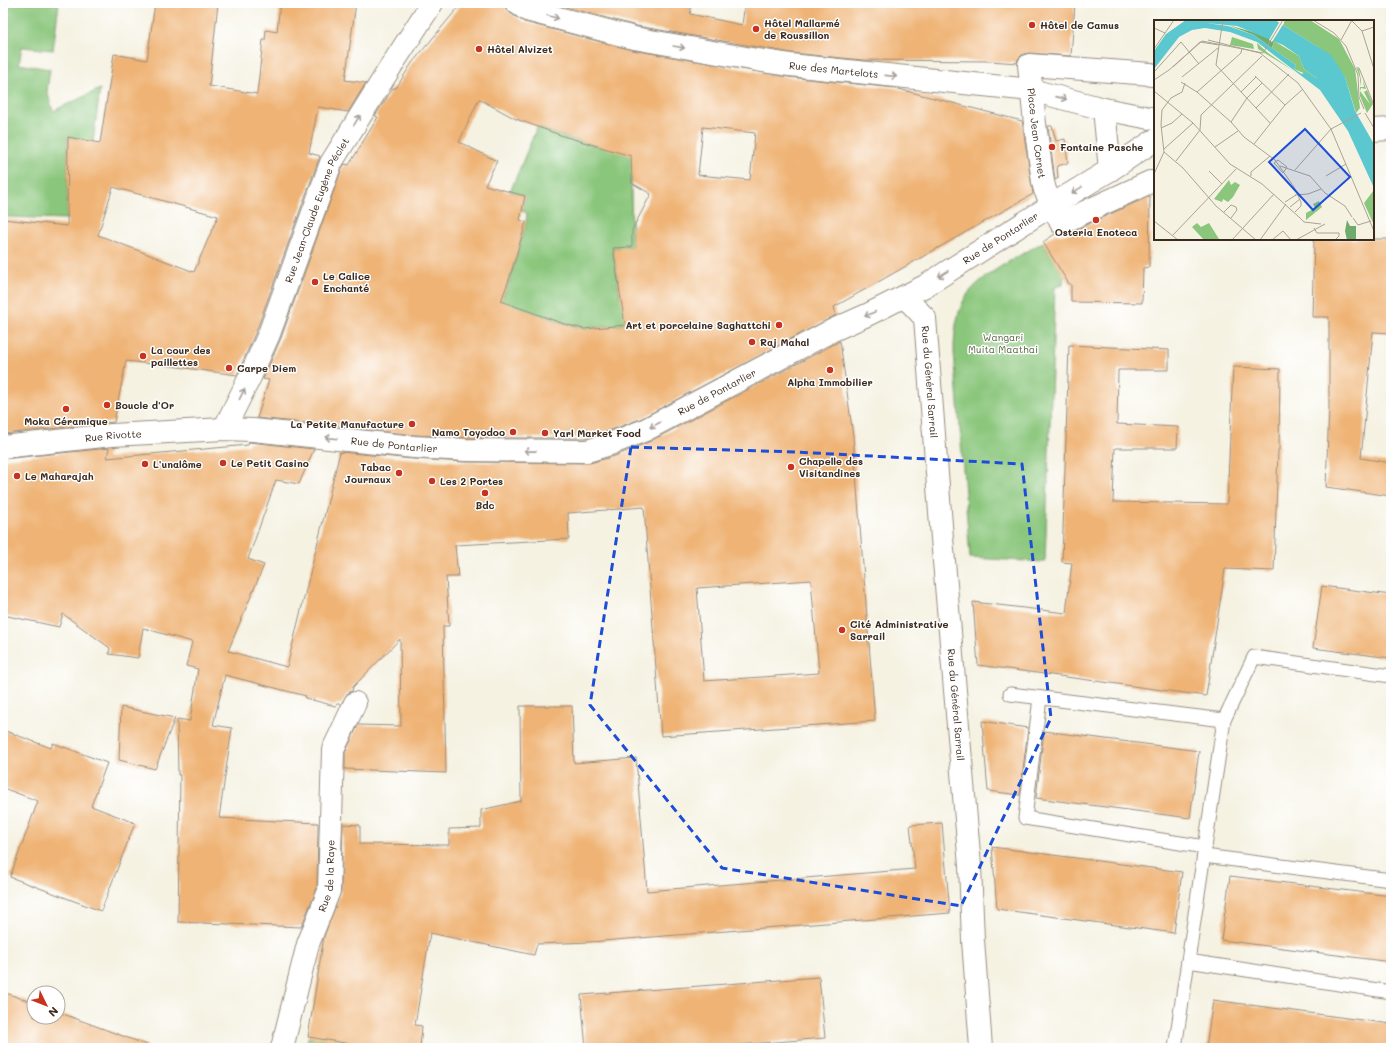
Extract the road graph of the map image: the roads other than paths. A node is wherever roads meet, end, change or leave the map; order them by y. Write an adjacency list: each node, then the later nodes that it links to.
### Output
1 (432, 3): 14 (street, Rue Jean-Claude Eugène Péclet, one-way to 1)
2 (517, 3): 4 (street, Rue des Martelots, one-way to 4)
3 (1154, 75): 4 (street, Place Jean Cornet)
4 (1032, 90): 5 (street, Rue des Martelots, one-way to 5); 12 (street, Place Jean Cornet)
5 (1104, 109): 6 (street, Rue des Martelots); 10 (street)
6 (1154, 119)
7 (1391, 129): 8 (street)
8 (1374, 130)
9 (1154, 141): 10 (street, Rue de Pontarlier)
10 (1110, 170): 12 (street, Rue de Pontarlier, one-way to 12)
11 (1154, 182): 12 (street, Place Jean Cornet)
12 (1052, 205): 13 (street, Rue de Pontarlier, one-way to 13)
13 (906, 297): 14 (street, Rue de Pontarlier, one-way to 14); 26 (street, Rue du Général Sarrail)
14 (224, 429): 15 (street, Rue Rivotte)
15 (3, 447)
16 (1391, 676): 20 (lane)
17 (1010, 694): 18 (lane)
18 (1040, 698): 20 (lane); 21 (lane)
19 (355, 703): 25 (street, Rue de la Raye)
20 (1224, 720): 21 (lane)
21 (1204, 851): 22 (lane); 23 (lane)
22 (1391, 880)
23 (1188, 961): 24 (lane); 27 (lane)
24 (1391, 992)
25 (282, 1048)
26 (981, 1048)
27 (1175, 1048)

